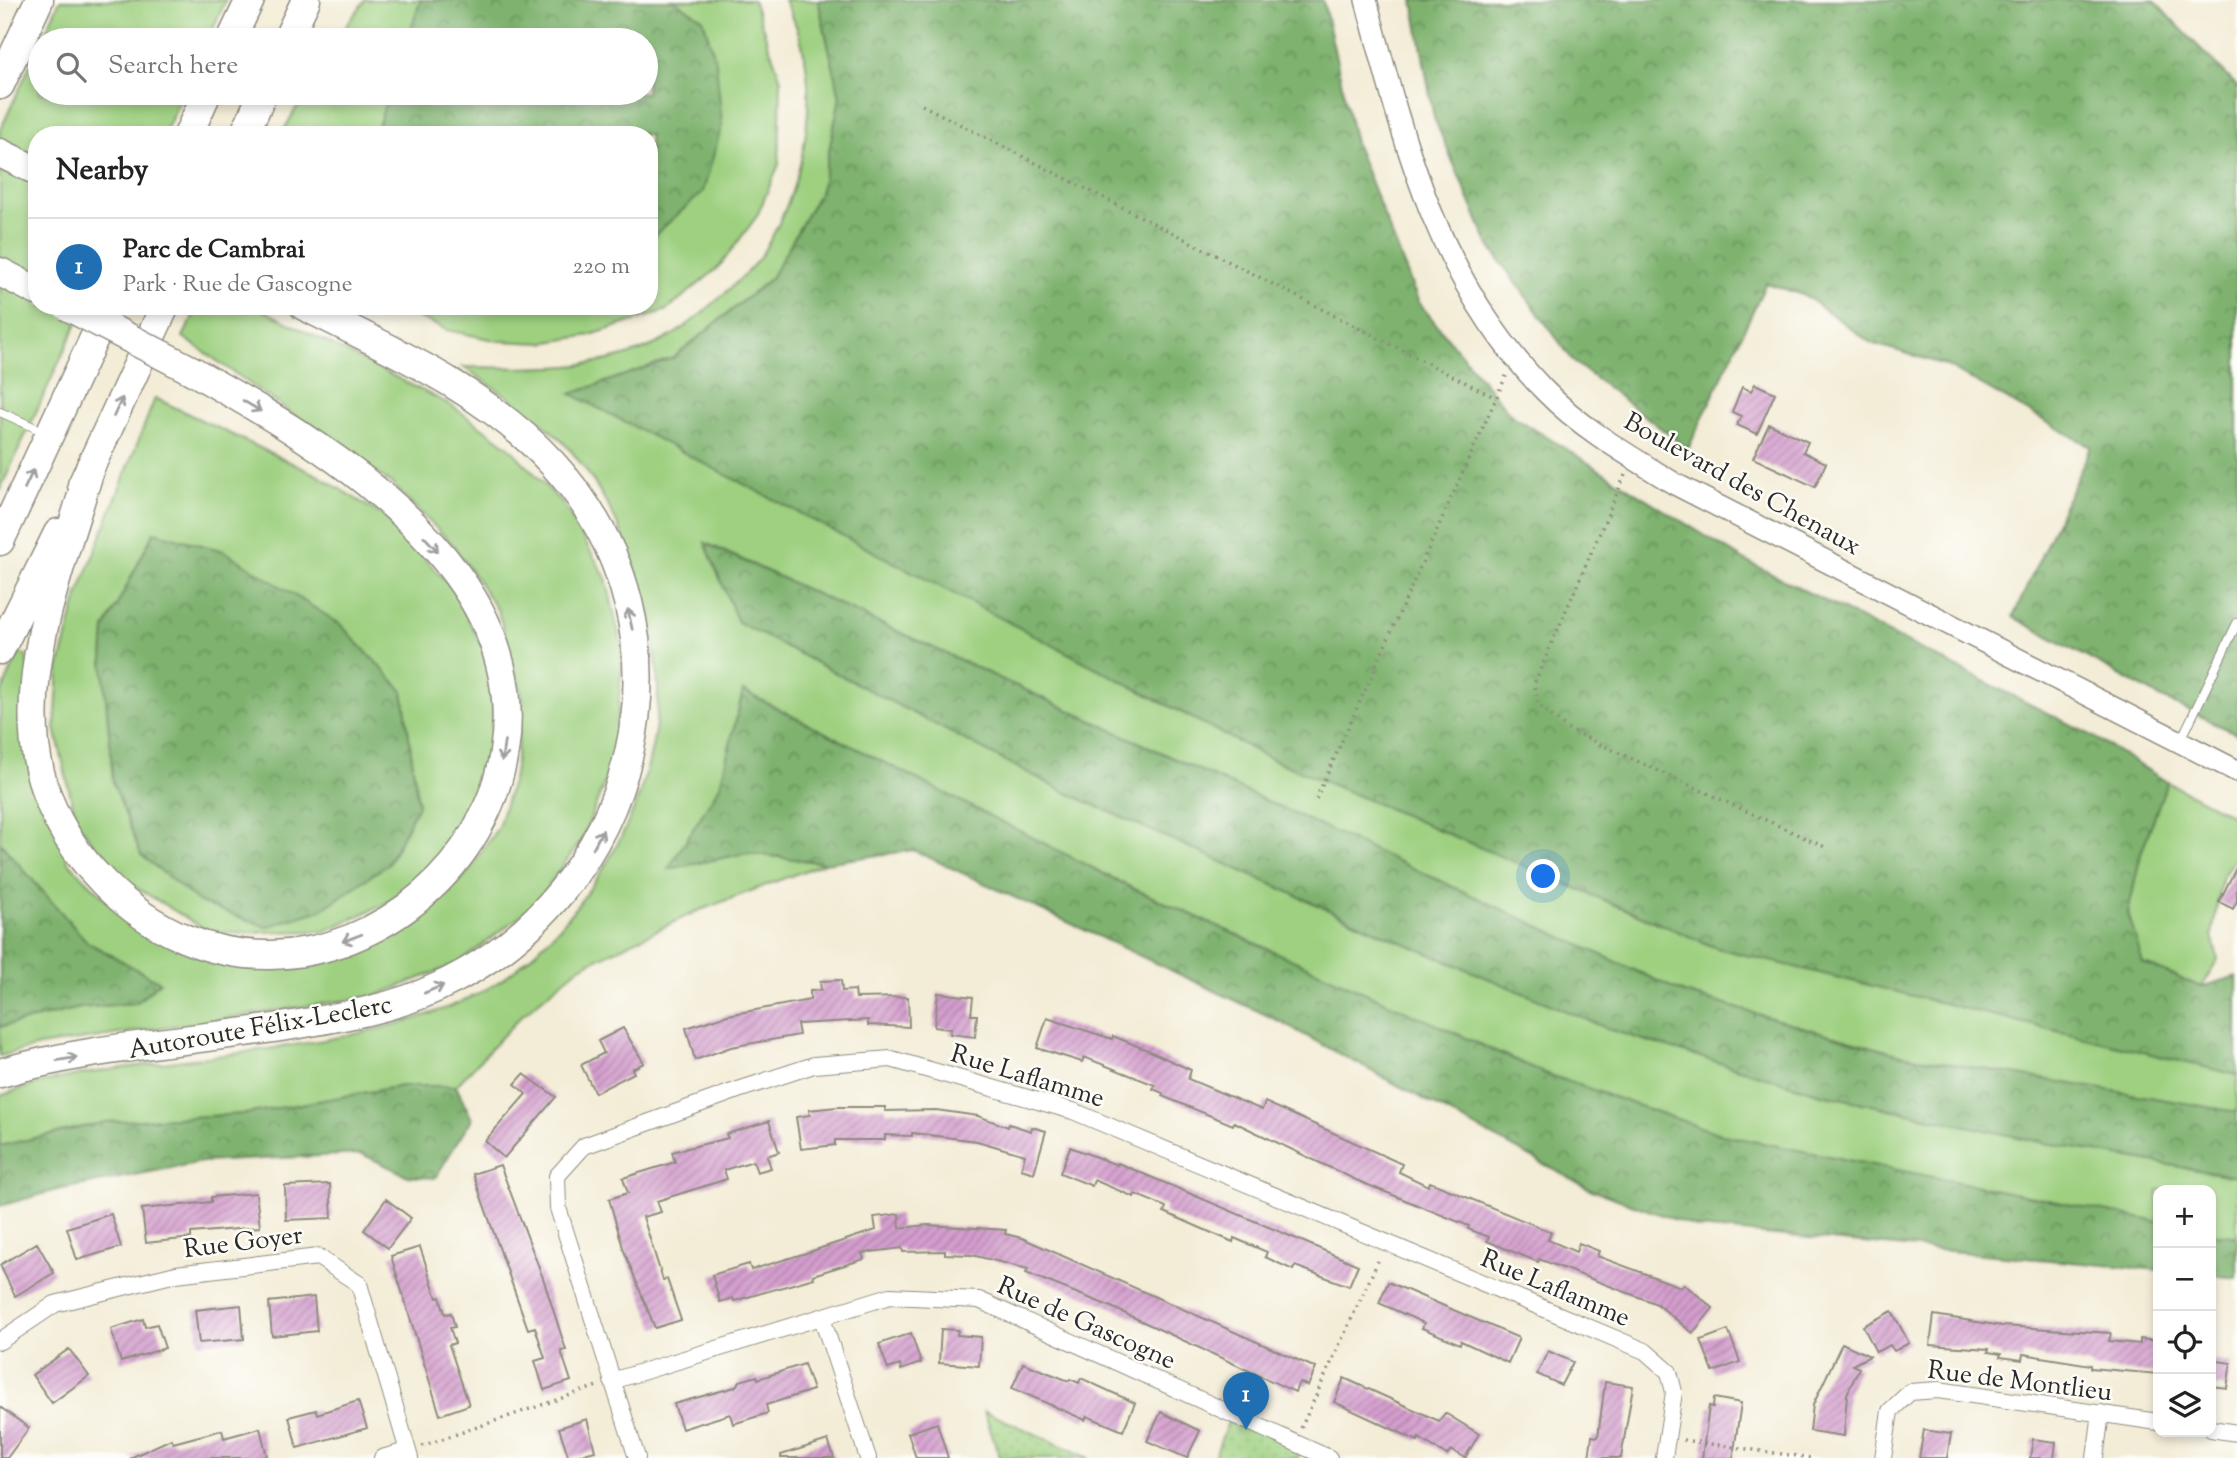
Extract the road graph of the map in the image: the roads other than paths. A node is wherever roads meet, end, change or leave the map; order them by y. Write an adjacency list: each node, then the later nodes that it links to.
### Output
1 (39, 0): 7 (highway)
2 (250, 0): 5 (highway)
3 (306, 0): 6 (highway)
4 (1366, 0): 26 (main road, Boulevard des Chenaux)
5 (237, 28)
6 (293, 28)
7 (0, 85)
8 (202, 105): 10 (highway)
9 (258, 105): 11 (highway)
10 (192, 126)
11 (248, 126)
12 (0, 153): 13 (highway)
13 (28, 167)
14 (0, 272): 15 (highway)
15 (28, 286)
16 (84, 315): 22 (highway, one-way to 22, bridge)
17 (104, 315): 21 (highway)
18 (161, 315): 22 (highway, one-way to 18)
19 (322, 315): 28 (highway, Autoroute Félix-Leclerc, one-way to 19)
20 (0, 412): 21 (lane)
21 (49, 434): 23 (highway, one-way to 21)
22 (90, 469): 25 (highway)
23 (0, 541)
24 (2237, 623): 26 (lane)
25 (0, 650)
26 (2180, 742): 27 (main road, Boulevard des Chenaux)
27 (2237, 771)
28 (0, 1073)
29 (822, 1318): 31 (street, Rue de Gascogne); 39 (street); 40 (street, Rue de Gascogne)
30 (0, 1340): 36 (street, Rue Goyer)
31 (612, 1381): 38 (street, Rue Laflamme); 41 (street, Rue Laflamme)
32 (2101, 1413): 33 (street, Rue de Montlieu); 42 (street, Rue de Montlieu); 43 (street)
33 (2153, 1421)
34 (2216, 1430): 35 (street)
35 (2237, 1433)
36 (409, 1454): 37 (street)
37 (382, 1458)
38 (638, 1458)
39 (868, 1458)
40 (1329, 1458)
41 (1664, 1458)
42 (1882, 1458)
43 (2095, 1458)

